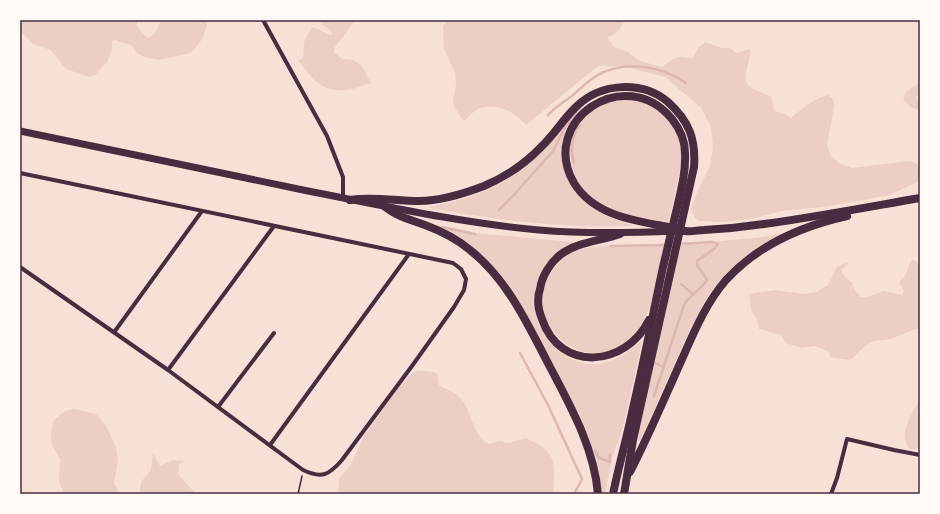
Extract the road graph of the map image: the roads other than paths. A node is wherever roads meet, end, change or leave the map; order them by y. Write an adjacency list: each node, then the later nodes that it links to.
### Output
1 (263, 20): 4 (street)
2 (20, 132): 4 (main road)
3 (20, 173): 8 (street)
4 (346, 198): 6 (main road); 14 (highway)
5 (920, 198): 7 (highway)
6 (384, 206): 11 (main road); 22 (highway)
7 (871, 207): 10 (highway); 21 (highway)
8 (202, 211): 9 (street); 15 (street)
9 (274, 226): 12 (street); 17 (street)
10 (684, 231): 11 (main road); 14 (highway)
11 (620, 234): 14 (highway)
12 (409, 254): 19 (street); 19 (street)
13 (20, 267): 15 (street)
14 (657, 310): 21 (highway); 23 (highway)
15 (115, 332): 17 (street)
16 (274, 333): 18 (street)
17 (168, 370): 18 (street)
18 (218, 407): 19 (street)
19 (270, 445)
20 (920, 455): 25 (street)
21 (627, 478): 24 (highway)
22 (598, 494)
23 (613, 494)
24 (624, 494)
25 (831, 494)

